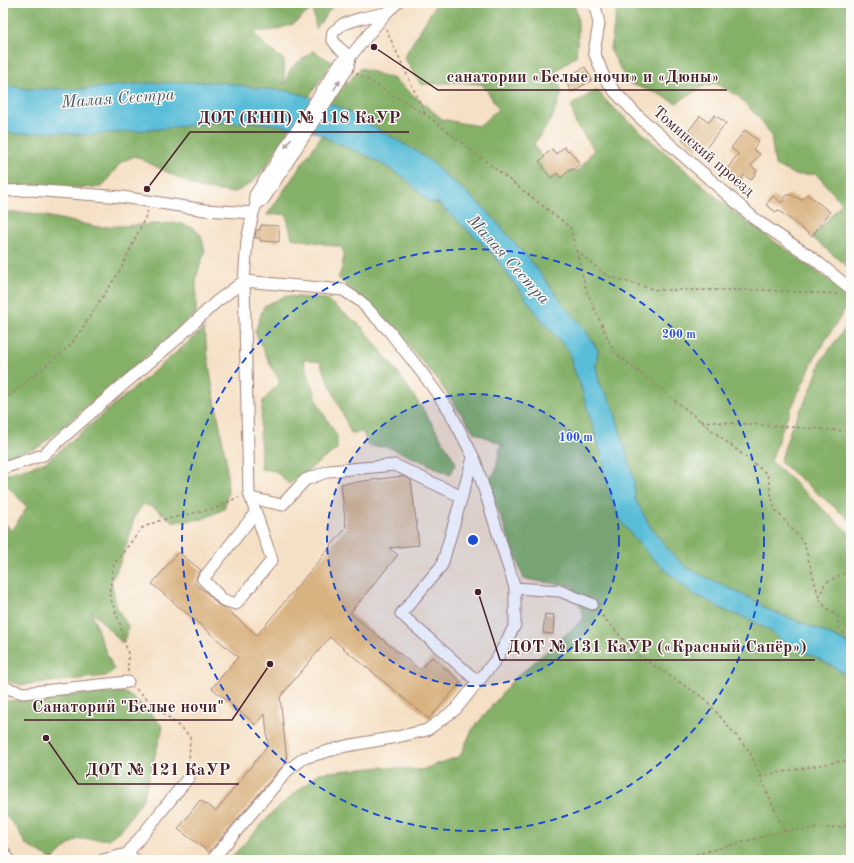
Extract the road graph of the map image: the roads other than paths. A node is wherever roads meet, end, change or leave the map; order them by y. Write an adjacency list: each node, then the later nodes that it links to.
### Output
1 (397, 3): 3 (street)
2 (593, 3): 8 (street, Томинский проезд)
3 (384, 16): 4 (street); 4 (street)
4 (346, 63): 6 (street)
5 (3, 191): 6 (street)
6 (257, 203): 7 (street)
7 (244, 281): 9 (street); 10 (street); 12 (street)
8 (847, 292)
9 (473, 458): 11 (street); 14 (street)
10 (3, 468)
11 (462, 497): 12 (street); 17 (street)
12 (251, 498): 13 (street)
13 (256, 512): 13 (street)
14 (516, 588): 15 (street); 17 (street)
15 (592, 604)
16 (128, 682): 18 (street)
17 (478, 682): 24 (street)
18 (3, 687)
19 (189, 777): 21 (street)
20 (3, 850): 22 (street)
21 (131, 857): 23 (street)
22 (9, 860)
23 (103, 860)
24 (212, 860)

